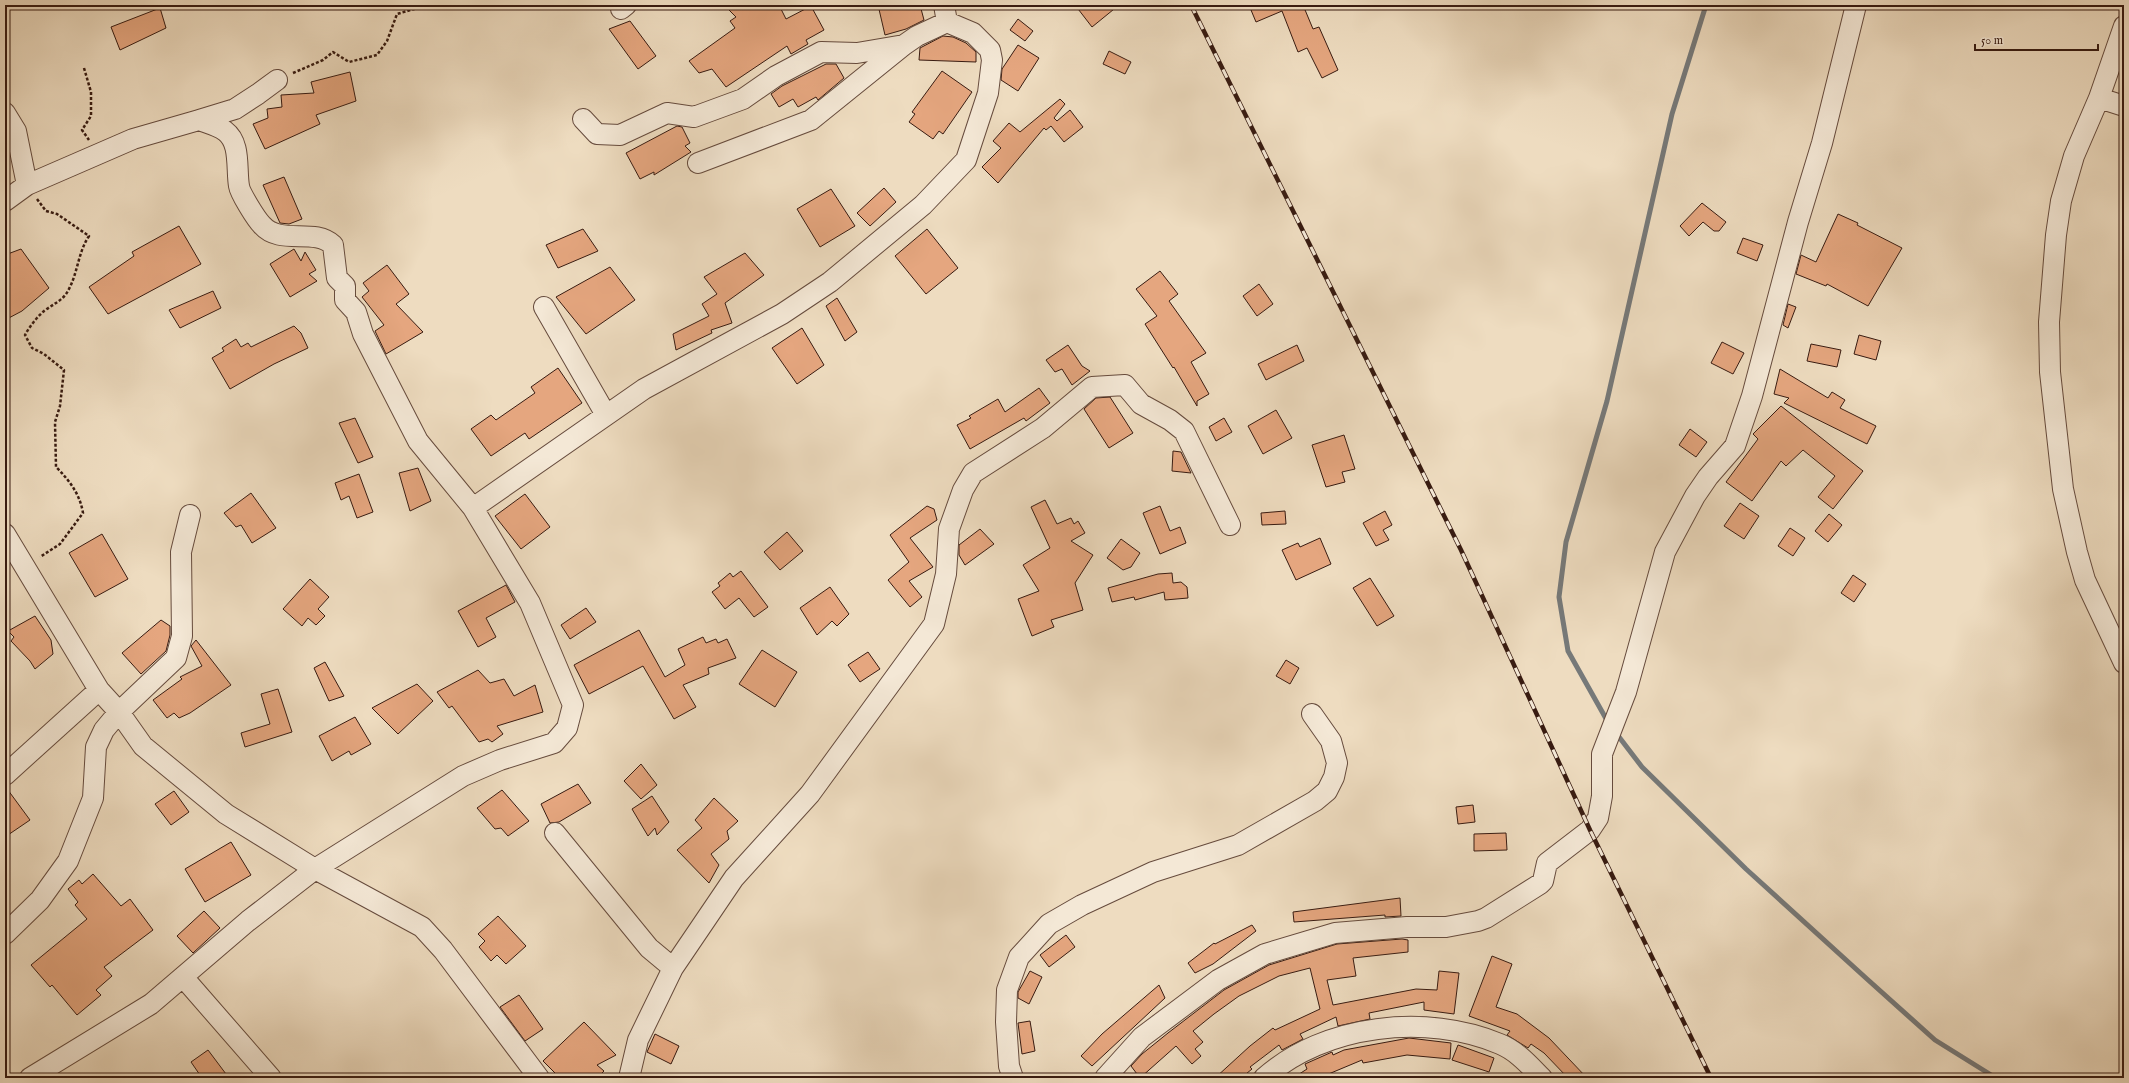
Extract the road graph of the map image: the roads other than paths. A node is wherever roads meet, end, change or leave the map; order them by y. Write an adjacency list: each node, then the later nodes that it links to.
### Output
1 (1856, 5): 35 (street)
2 (945, 13): 4 (street); 15 (street)
3 (2124, 26): 6 (street)
4 (904, 45): 9 (street); 11 (street)
5 (277, 80): 10 (street)
6 (2099, 98): 7 (street); 20 (street)
7 (2124, 106)
8 (5, 114): 12 (street)
9 (583, 119)
10 (199, 120): 12 (street); 16 (street)
11 (698, 163)
12 (27, 185): 13 (street)
13 (5, 201)
14 (544, 307): 15 (street)
15 (606, 414): 16 (street)
16 (473, 508): 26 (street)
17 (190, 515): 22 (street)
18 (1230, 525): 28 (street)
19 (5, 534): 21 (street)
20 (2124, 663)
21 (99, 690): 22 (street); 24 (street)
22 (118, 712): 26 (street); 27 (street)
23 (1312, 714): 34 (street)
24 (5, 775)
25 (555, 833): 28 (street)
26 (316, 869): 29 (street); 32 (street)
27 (5, 934)
28 (674, 968): 33 (street)
29 (183, 977): 30 (street); 31 (street)
30 (30, 1078)
31 (271, 1078)
32 (539, 1078)
33 (629, 1078)
34 (1013, 1078)
35 (1105, 1078)
36 (1264, 1078): 37 (street)
37 (1542, 1078)

